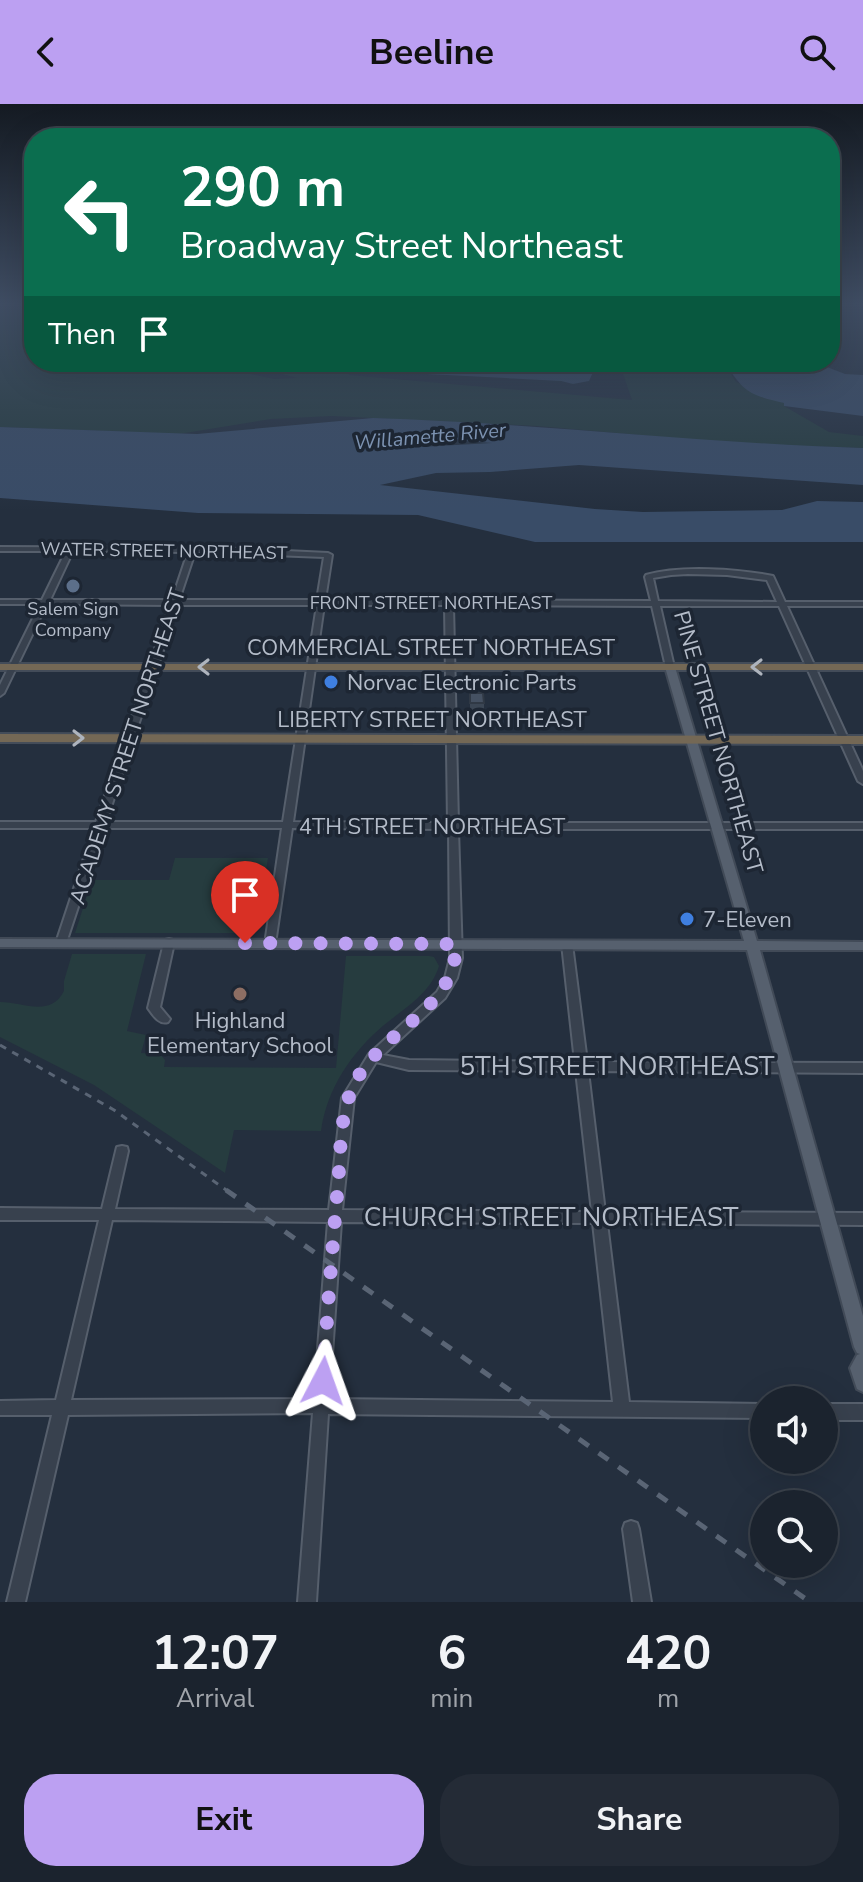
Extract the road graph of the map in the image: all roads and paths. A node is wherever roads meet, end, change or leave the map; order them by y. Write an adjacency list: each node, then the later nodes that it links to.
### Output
1 (0, 549): 2 (street, WATER STREET NORTHEAST)
2 (71, 549): 3 (street, WATER STREET NORTHEAST); 5 (street)
3 (192, 550): 6 (street, ACADEMY STREET NORTHEAST); 7 (street, WATER STREET NORTHEAST)
4 (0, 602): 5 (street, FRONT STREET NORTHEAST)
5 (44, 602): 6 (street, FRONT STREET NORTHEAST); 12 (street)
6 (175, 602): 7 (street, FRONT STREET NORTHEAST); 13 (street, ACADEMY STREET NORTHEAST)
7 (319, 602): 8 (street, FRONT STREET NORTHEAST); 14 (street)
8 (449, 602): 9 (street, FRONT STREET NORTHEAST); 15 (street)
9 (654, 604): 10 (street, FRONT STREET NORTHEAST); 10 (street, PINE STREET NORTHEAST); 16 (street, PINE STREET NORTHEAST)
10 (782, 604): 11 (street, FRONT STREET NORTHEAST); 18 (street)
11 (863, 604)
12 (7, 667): 13 (highway, COMMERCIAL STREET NORTHEAST); 19 (street)
13 (153, 667): 14 (highway, COMMERCIAL STREET NORTHEAST, one-way to 13); 21 (street, ACADEMY STREET NORTHEAST)
14 (310, 667): 15 (highway, COMMERCIAL STREET NORTHEAST); 22 (street)
15 (449, 667): 16 (highway, COMMERCIAL STREET NORTHEAST); 23 (street)
16 (670, 667): 18 (highway, COMMERCIAL STREET NORTHEAST, one-way to 16); 24 (main road, PINE STREET NORTHEAST)
17 (863, 667): 18 (highway, COMMERCIAL STREET NORTHEAST)
18 (809, 668): 25 (street)
19 (0, 693)
20 (0, 738): 21 (highway, LIBERTY STREET NORTHEAST, one-way to 21)
21 (129, 738): 22 (highway, LIBERTY STREET NORTHEAST); 28 (street, ACADEMY STREET NORTHEAST)
22 (301, 738): 23 (highway, LIBERTY STREET NORTHEAST); 30 (street)
23 (451, 738): 24 (highway, LIBERTY STREET NORTHEAST); 31 (street)
24 (692, 739): 25 (highway, LIBERTY STREET NORTHEAST); 32 (main road, PINE STREET NORTHEAST)
25 (844, 740): 26 (highway, LIBERTY STREET NORTHEAST); 27 (street)
26 (863, 740)
27 (863, 781)
28 (101, 824): 29 (street, 4TH STREET NORTHEAST); 30 (street, 4TH STREET NORTHEAST); 35 (street, ACADEMY STREET NORTHEAST)
29 (0, 825)
30 (288, 825): 31 (street, 4TH STREET NORTHEAST); 37 (street)
31 (453, 826): 32 (street, 4TH STREET NORTHEAST); 38 (street)
32 (718, 826): 33 (street, 4TH STREET NORTHEAST); 40 (main road, PINE STREET NORTHEAST)
33 (863, 826)
34 (0, 943): 35 (main road)
35 (61, 943): 36 (main road)
36 (169, 943): 37 (main road); 42 (street)
37 (270, 944): 38 (main road)
38 (456, 944): 39 (main road); 43 (street)
39 (567, 944): 40 (main road); 44 (street)
40 (752, 946): 41 (main road); 45 (main road, PINE STREET NORTHEAST)
41 (863, 946)
42 (164, 1019)
43 (373, 1057): 44 (street, 5TH STREET NORTHEAST); 50 (street)
44 (579, 1066): 45 (street, 5TH STREET NORTHEAST); 51 (street)
45 (786, 1067): 46 (street, 5TH STREET NORTHEAST); 52 (main road, PINE STREET NORTHEAST)
46 (863, 1068)
47 (122, 1151): 49 (street)
48 (0, 1214): 49 (street, CHURCH STREET NORTHEAST)
49 (107, 1216): 50 (street, CHURCH STREET NORTHEAST); 59 (street)
50 (335, 1216): 51 (street, CHURCH STREET NORTHEAST); 57 (street)
51 (597, 1216): 52 (street, CHURCH STREET NORTHEAST); 60 (street)
52 (829, 1218): 53 (street, CHURCH STREET NORTHEAST); 54 (main road, PINE STREET NORTHEAST)
53 (863, 1219)
54 (863, 1347)
55 (863, 1361): 56 (main road)
56 (863, 1383)
57 (321, 1406): 59 (street); 60 (street); 66 (street)
58 (0, 1408): 59 (street)
59 (61, 1408): 65 (street)
60 (622, 1409): 61 (street)
61 (750, 1411)
62 (838, 1412): 63 (street)
63 (863, 1412)
64 (631, 1529): 67 (street)
65 (16, 1602)
66 (307, 1602)
67 (642, 1602)

